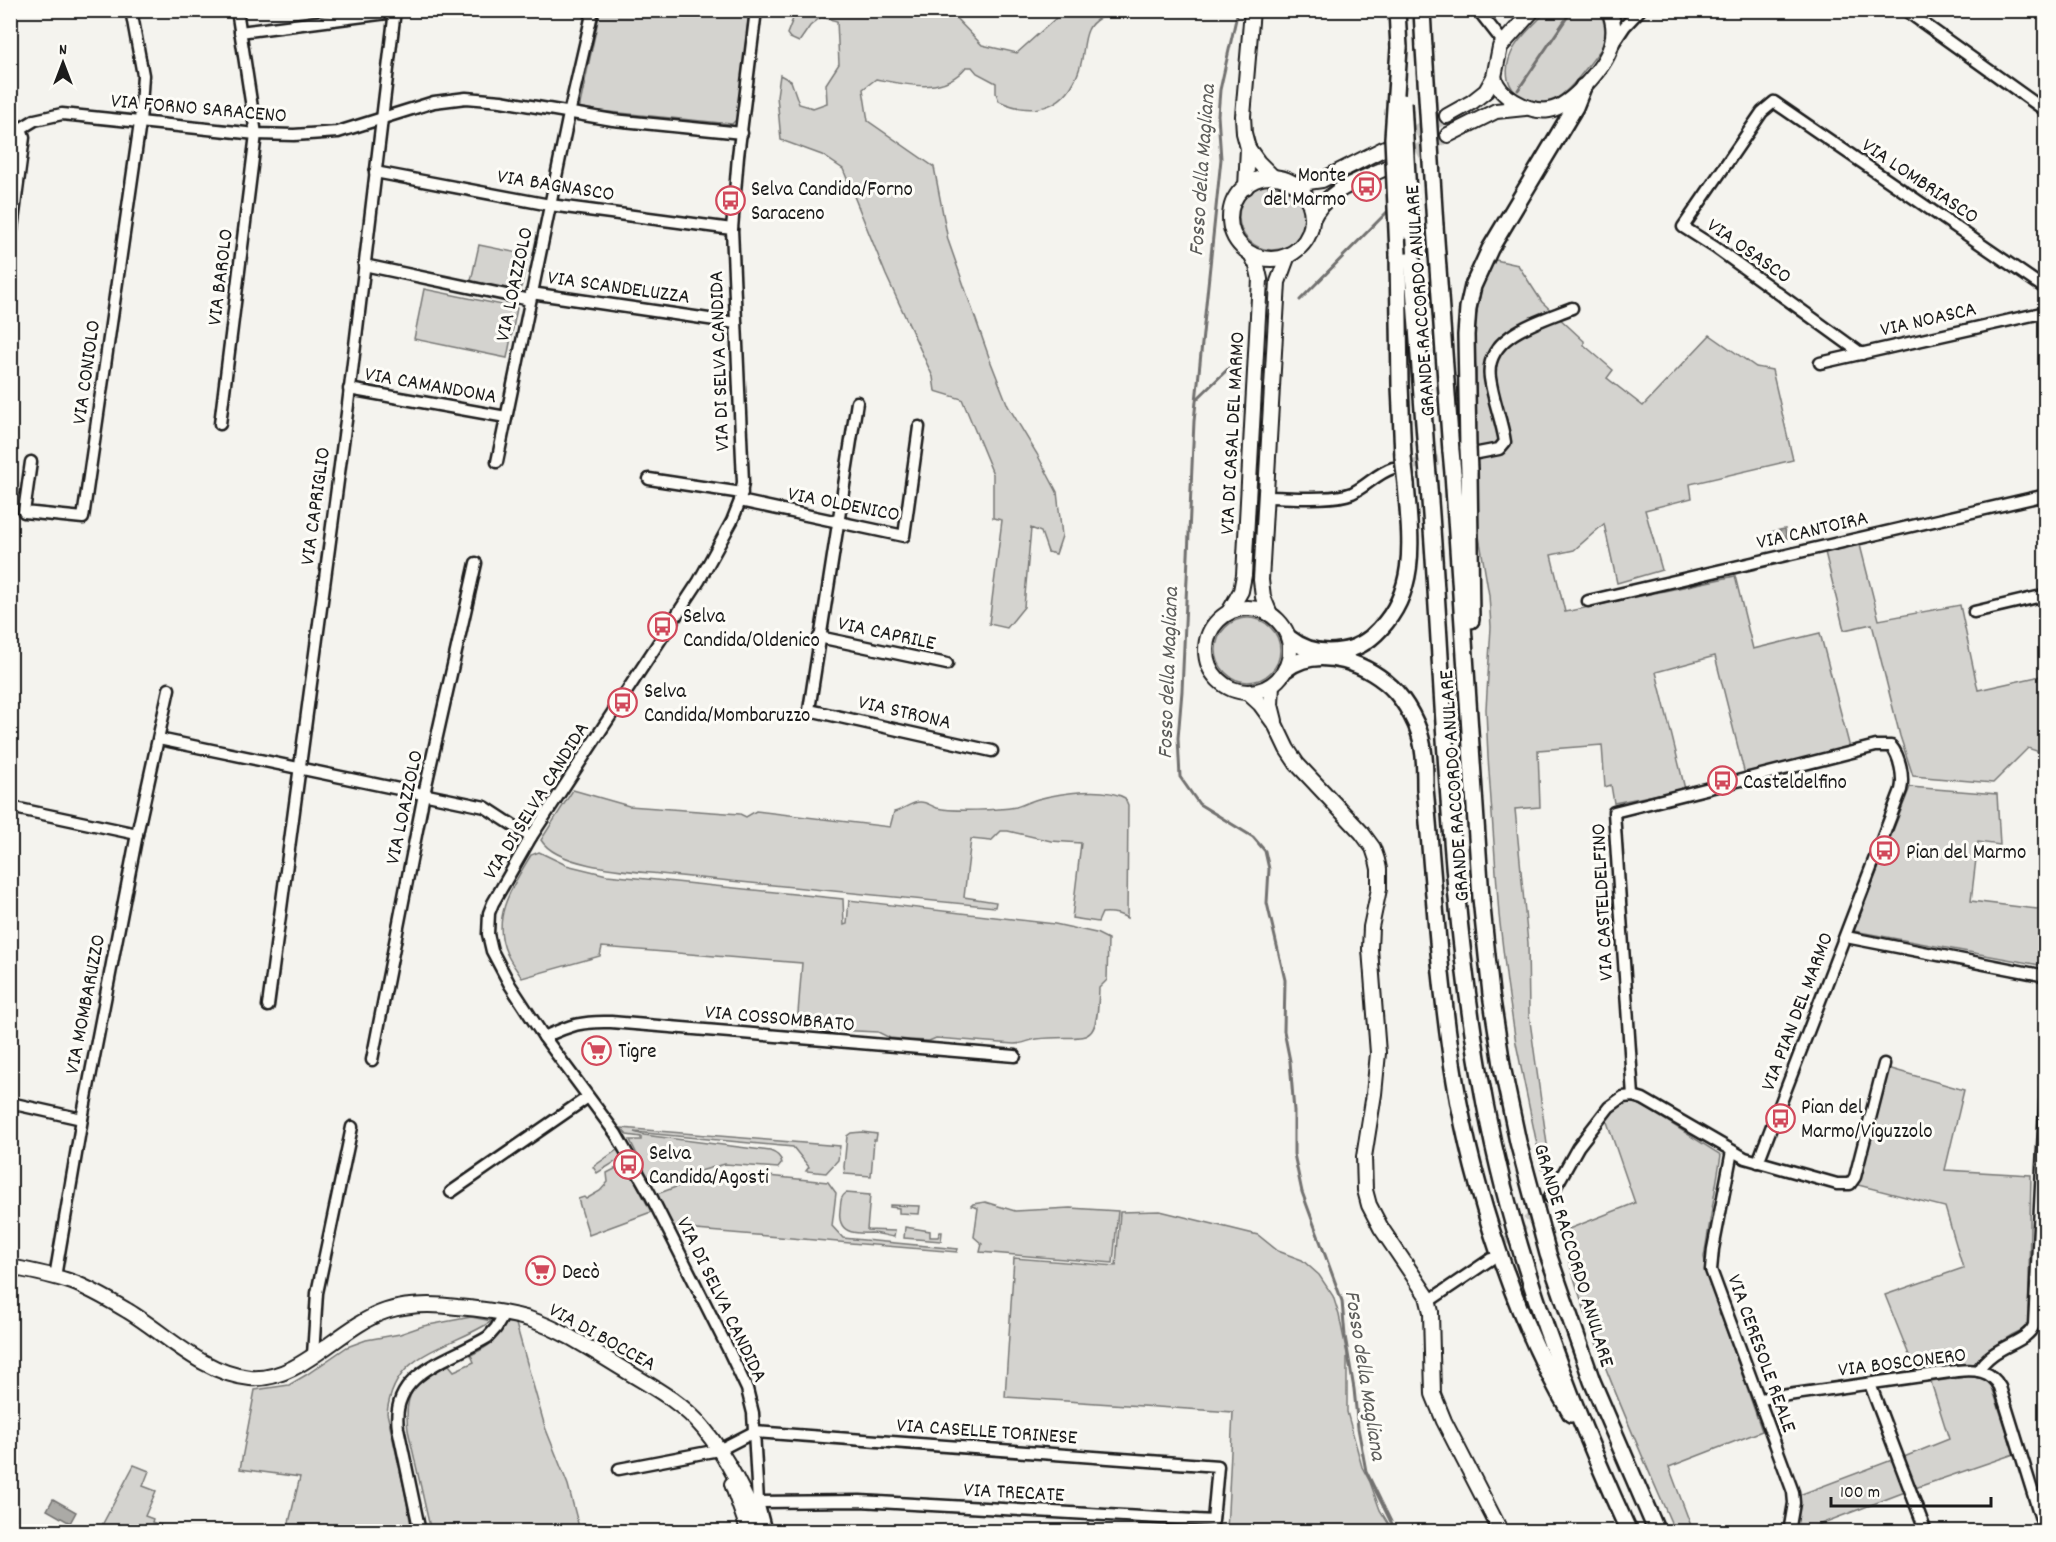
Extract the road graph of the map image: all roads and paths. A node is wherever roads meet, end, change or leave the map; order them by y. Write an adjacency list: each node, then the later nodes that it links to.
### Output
1 (131, 10): 26 (street)
2 (237, 10): 14 (street, VIA BAROLO)
3 (593, 10): 23 (street, VIA LOAZZOLO)
4 (756, 10): 28 (street, VIA DI SELVA CANDIDA)
5 (1252, 10): 33 (main road)
6 (1397, 10): 17 (highway, GRANDE RACCORDO ANULARE)
7 (1422, 10): 81 (highway, GRANDE RACCORDO ANULARE, bridge)
8 (1478, 10): 15 (street)
9 (1533, 10): 15 (main road)
10 (1609, 10): 16 (main road)
11 (1640, 10): 16 (street)
12 (1905, 10): 22 (street)
13 (395, 11): 14 (street); 25 (street, VIA CAPRIGLIO)
14 (240, 33): 29 (street, VIA BAROLO)
15 (1503, 42): 18 (main road)
16 (1611, 47): 19 (main road)
17 (1400, 48): 61 (highway, bridge); 118 (highway, GRANDE RACCORDO ANULARE, bridge)
18 (1494, 77): 21 (main road); 24 (main road)
19 (1583, 87): 21 (main road); 58 (highway)
20 (1774, 102): 46 (street, VIA LOMBRIASCO); 51 (street, VIA OSASCO)
21 (1527, 108): 31 (main road)
22 (2046, 111)
23 (569, 114): 25 (street, VIA FORNO SARACENO); 28 (street, VIA FORNO SARACENO); 39 (street, VIA LOAZZOLO)
24 (1447, 116)
25 (382, 119): 29 (street, VIA FORNO SARACENO); 35 (street, VIA CAPRIGLIO)
26 (140, 123): 27 (street, VIA FORNO SARACENO); 29 (street, VIA FORNO SARACENO); 59 (street, VIA CONIOLO)
27 (21, 129): 30 (street, VIA FORNO SARACENO); 42 (street)
28 (742, 133): 41 (street, VIA DI SELVA CANDIDA)
29 (256, 134): 56 (street, VIA BAROLO)
30 (10, 135)
31 (1448, 135)
32 (1387, 147): 37 (main road)
33 (1248, 148): 36 (main road); 38 (main road)
34 (1388, 167): 40 (main road)
35 (375, 172): 39 (street, VIA BAGNASCO); 45 (street, VIA CAPRIGLIO)
36 (1273, 177): 37 (main road); 38 (main road)
37 (1294, 184): 40 (main road)
38 (1246, 187): 43 (main road)
39 (550, 205): 41 (street, VIA BAGNASCO); 47 (street, VIA LOAZZOLO)
40 (1312, 220): 44 (main road)
41 (732, 229): 50 (street, VIA DI SELVA CANDIDA)
42 (10, 244)
43 (1251, 254): 44 (main road); 70 (main road, VIA DI CASAL DEL MARMO)
44 (1288, 255): 65 (main road, VIA DI CASAL DEL MARMO)
45 (364, 265): 47 (street, VIA SCANDELUZZA); 53 (street, VIA CAPRIGLIO)
46 (2046, 289)
47 (530, 297): 50 (street, VIA SCANDELUZZA); 55 (street, VIA LOAZZOLO)
48 (1572, 308): 58 (street)
49 (2046, 312): 51 (street, VIA NOASCA)
50 (736, 323): 64 (street, VIA DI SELVA CANDIDA)
51 (1862, 354): 52 (street, VIA NOASCA)
52 (1820, 363)
53 (349, 389): 55 (street, VIA CAMANDONA); 86 (street, VIA CAPRIGLIO)
54 (857, 402): 66 (street, VIA CAPRILE)
55 (506, 417): 60 (street, VIA LOAZZOLO)
56 (220, 424)
57 (919, 427): 66 (street, VIA OLDENICO)
58 (1473, 451): 81 (highway, bridge)
59 (31, 462)
60 (497, 462)
61 (1398, 462): 65 (street); 74 (highway, bridge)
62 (649, 479): 64 (street, VIA OLDENICO)
63 (2046, 495): 69 (street, VIA CANTOIRA)
64 (741, 497): 66 (street, VIA OLDENICO); 90 (street, VIA DI SELVA CANDIDA)
65 (1267, 497): 72 (main road, VIA DI CASAL DEL MARMO)
66 (837, 523): 73 (street, VIA CAPRILE)
67 (476, 563): 87 (street, VIA LOAZZOLO)
68 (2046, 595): 71 (street)
69 (1588, 601)
70 (1229, 612): 72 (main road); 79 (main road)
71 (1974, 612)
72 (1270, 614): 74 (main road)
73 (819, 637): 75 (street, VIA CAPRILE); 80 (street, VIA CAPRILE)
74 (1289, 638): 76 (main road)
75 (947, 664)
76 (1286, 669): 77 (main road); 118 (highway)
77 (1272, 685): 79 (main road); 82 (main road)
78 (169, 689): 83 (street, VIA MOMBARUZZO)
79 (1247, 692): 82 (main road)
80 (809, 710): 85 (street, VIA STRONA)
81 (1469, 710): 129 (highway, GRANDE RACCORDO ANULARE)
82 (1276, 726): 111 (main road)
83 (159, 740): 86 (street); 89 (street, VIA MOMBARUZZO)
84 (1893, 748): 91 (street, VIA PIAN DEL MARMO); 99 (street, VIA CASTELDELFINO)
85 (992, 751)
86 (299, 768): 87 (street); 93 (street, VIA CAPRIGLIO)
87 (424, 795): 90 (street); 96 (street, VIA LOAZZOLO)
88 (10, 807): 89 (street)
89 (137, 834): 102 (street, VIA MOMBARUZZO)
90 (531, 837): 94 (street, VIA DI SELVA CANDIDA)
91 (1846, 937): 92 (street); 105 (street, VIA PIAN DEL MARMO)
92 (2046, 976)
93 (268, 1006)
94 (544, 1037): 95 (street, VIA COSSOMBRATO); 100 (street, VIA DI SELVA CANDIDA)
95 (1015, 1056)
96 (372, 1060)
97 (1884, 1064): 105 (street)
98 (2046, 1088): 114 (street)
99 (1633, 1096): 104 (street); 107 (street)
100 (588, 1097): 106 (street); 117 (street, VIA DI SELVA CANDIDA)
101 (10, 1103): 102 (street)
102 (82, 1119): 110 (street, VIA MOMBARUZZO)
103 (352, 1127): 113 (street)
104 (1732, 1151): 105 (street); 116 (street, VIA CERESOLE REALE)
105 (1758, 1162)
106 (451, 1192)
107 (1550, 1197)
108 (1491, 1258): 111 (street)
109 (10, 1267): 110 (main road, VIA DI BOCCEA)
110 (55, 1277): 113 (main road, VIA DI BOCCEA)
111 (1429, 1301): 127 (main road)
112 (505, 1313): 113 (main road, VIA DI BOCCEA); 119 (main road, VIA DI BOCCEA); 123 (street)
113 (313, 1355)
114 (1978, 1371): 115 (street, VIA BOSCONERO); 132 (street, VIA BOSCONERO)
115 (1870, 1384): 116 (street, VIA BOSCONERO); 131 (street)
116 (1760, 1399): 130 (street, VIA CERESOLE REALE)
117 (754, 1432): 119 (street); 120 (street, VIA CASELLE TORINESE); 122 (street, VIA DI SELVA CANDIDA)
118 (1592, 1448): 128 (highway, GRANDE RACCORDO ANULARE)
119 (721, 1455): 121 (street); 124 (main road, VIA DI BOCCEA); 125 (main road, VIA DI BOCCEA)
120 (1218, 1466): 122 (street, VIA TRECATE)
121 (619, 1469)
122 (758, 1502): 126 (street, VIA DI SELVA CANDIDA)
123 (420, 1532)
124 (749, 1532)
125 (761, 1532)
126 (766, 1532)
127 (1502, 1532)
128 (1629, 1532)
129 (1657, 1532)
130 (1789, 1532)
131 (1926, 1532)
132 (2045, 1532)

